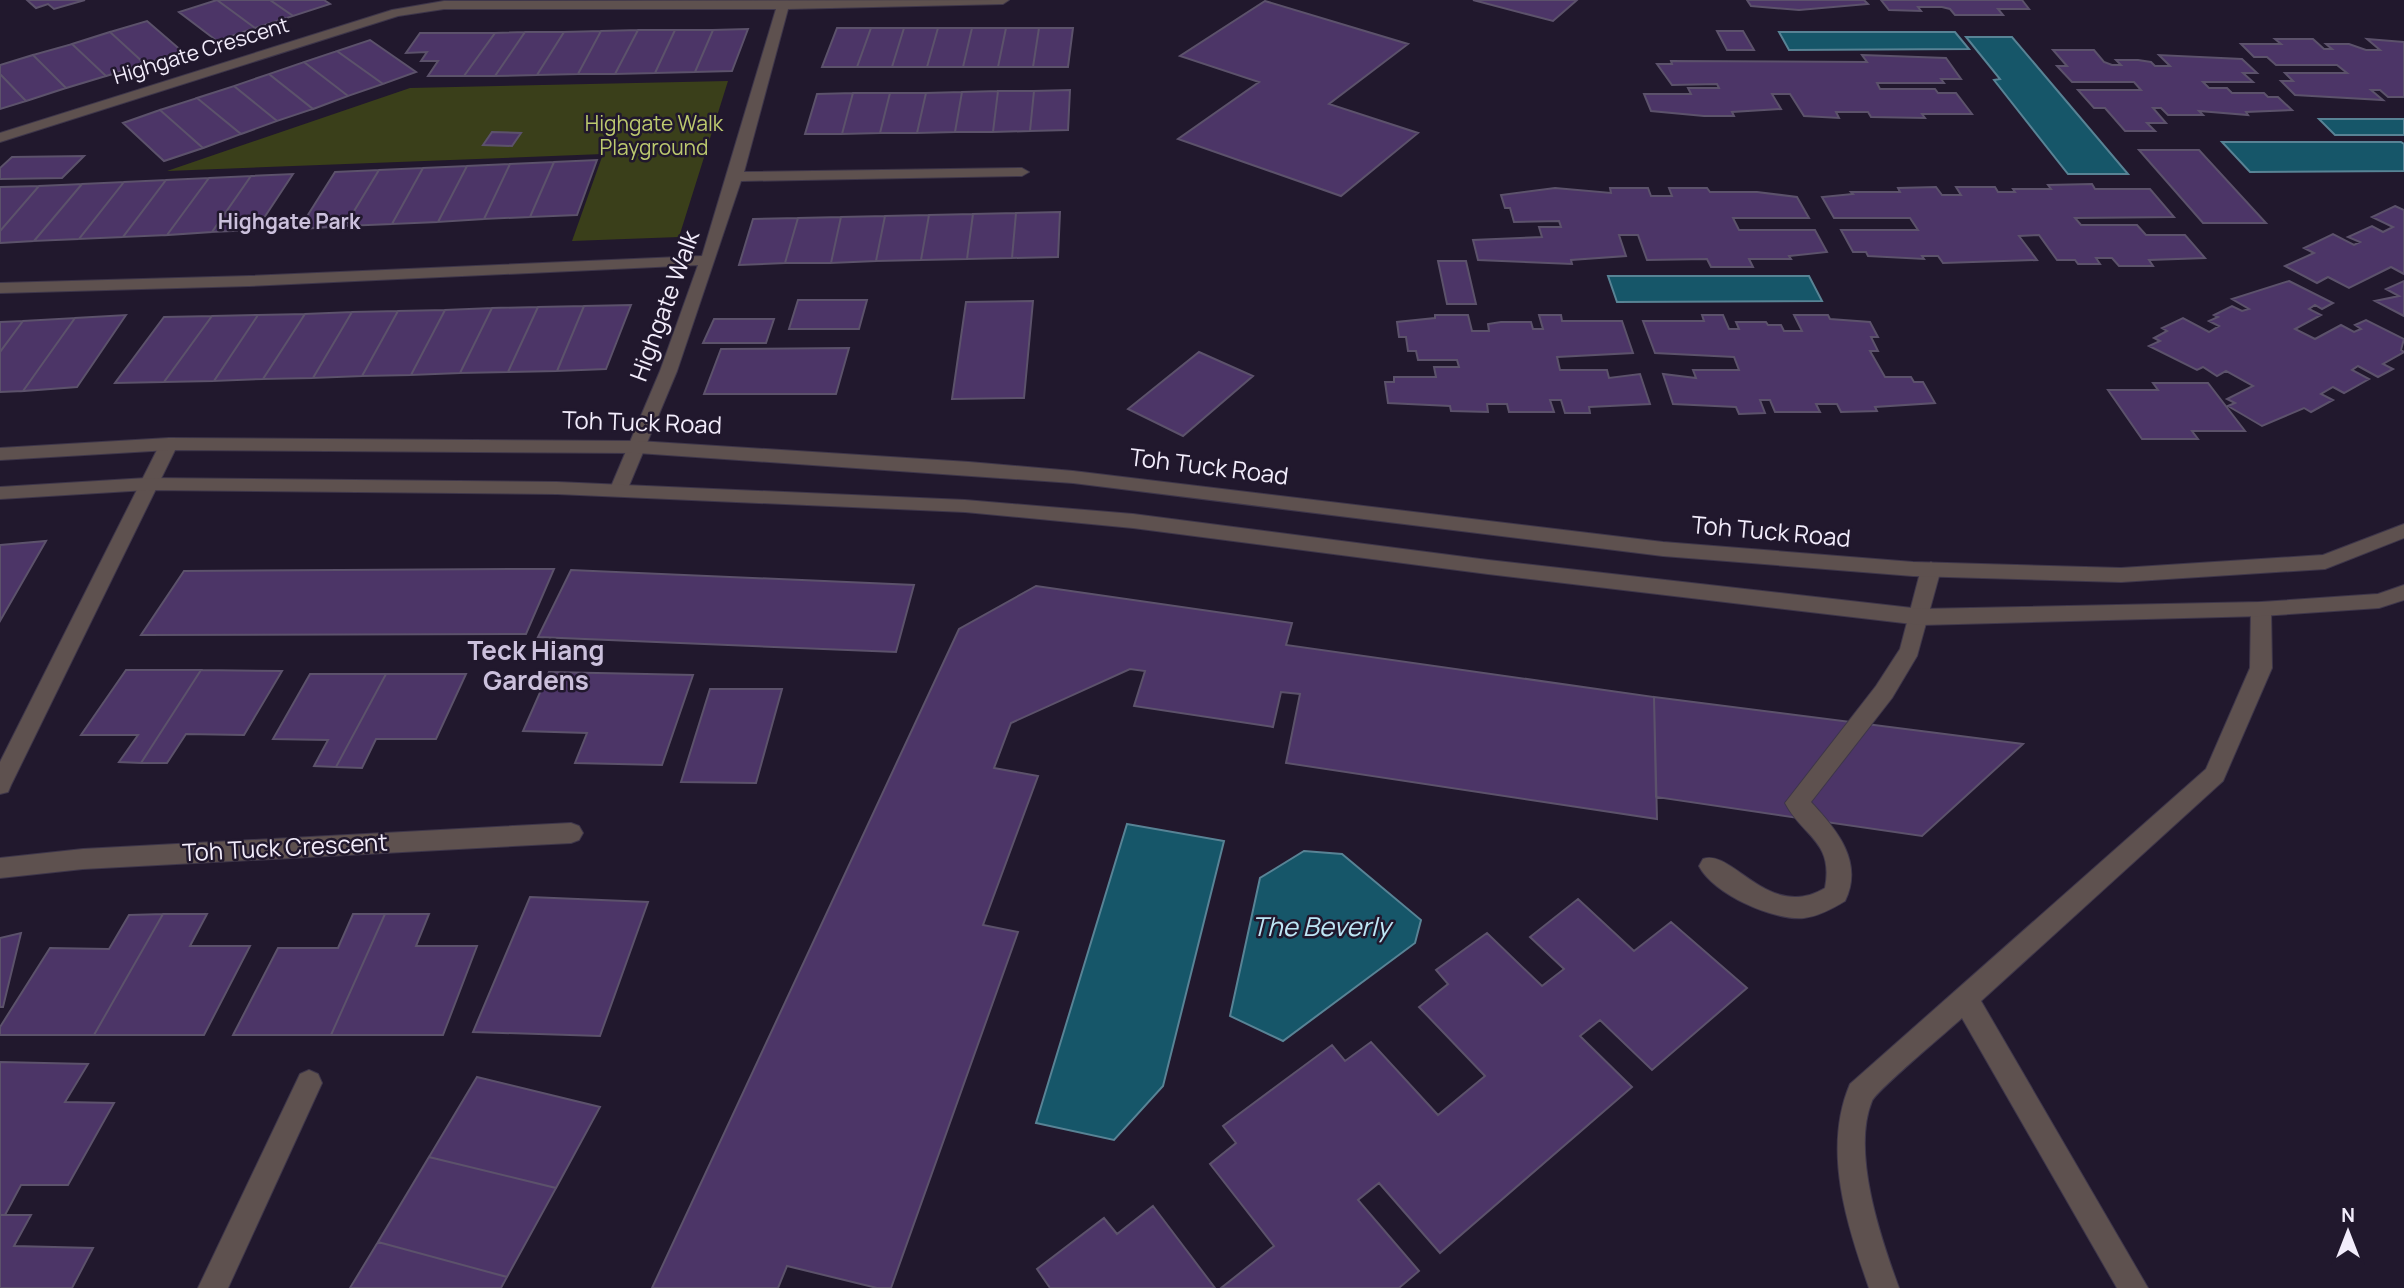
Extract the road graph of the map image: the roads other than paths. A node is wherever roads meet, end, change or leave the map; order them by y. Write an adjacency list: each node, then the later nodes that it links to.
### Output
1 (1003, 0): 2 (street, Highgate Crescent)
2 (783, 5): 3 (street, Highgate Crescent); 5 (street, Highgate Walk)
3 (0, 138)
4 (1022, 172): 5 (street)
5 (737, 177): 6 (street, Highgate Walk)
6 (708, 260): 7 (street); 9 (street, Highgate Walk)
7 (0, 288)
8 (169, 444): 9 (street, Toh Tuck Road); 10 (street, Toh Tuck Road); 11 (street)
9 (638, 447): 12 (street, Highgate Walk); 14 (street, Toh Tuck Road)
10 (0, 454)
11 (147, 484): 12 (street); 13 (street); 21 (street)
12 (620, 489): 16 (street)
13 (0, 493)
14 (1487, 528): 16 (street); 17 (street, Toh Tuck Road)
15 (2404, 531): 17 (street, Toh Tuck Road)
16 (1488, 567): 20 (street)
17 (1931, 569): 20 (street)
18 (2404, 592): 19 (street)
19 (2261, 609): 20 (street); 25 (street)
20 (1921, 617): 23 (street)
21 (0, 785)
22 (571, 833): 24 (street, Toh Tuck Crescent)
23 (1711, 866)
24 (0, 868)
25 (1965, 998): 28 (street); 29 (street)
26 (309, 1083): 27 (street)
27 (213, 1288)
28 (1884, 1288)
29 (2133, 1288)

